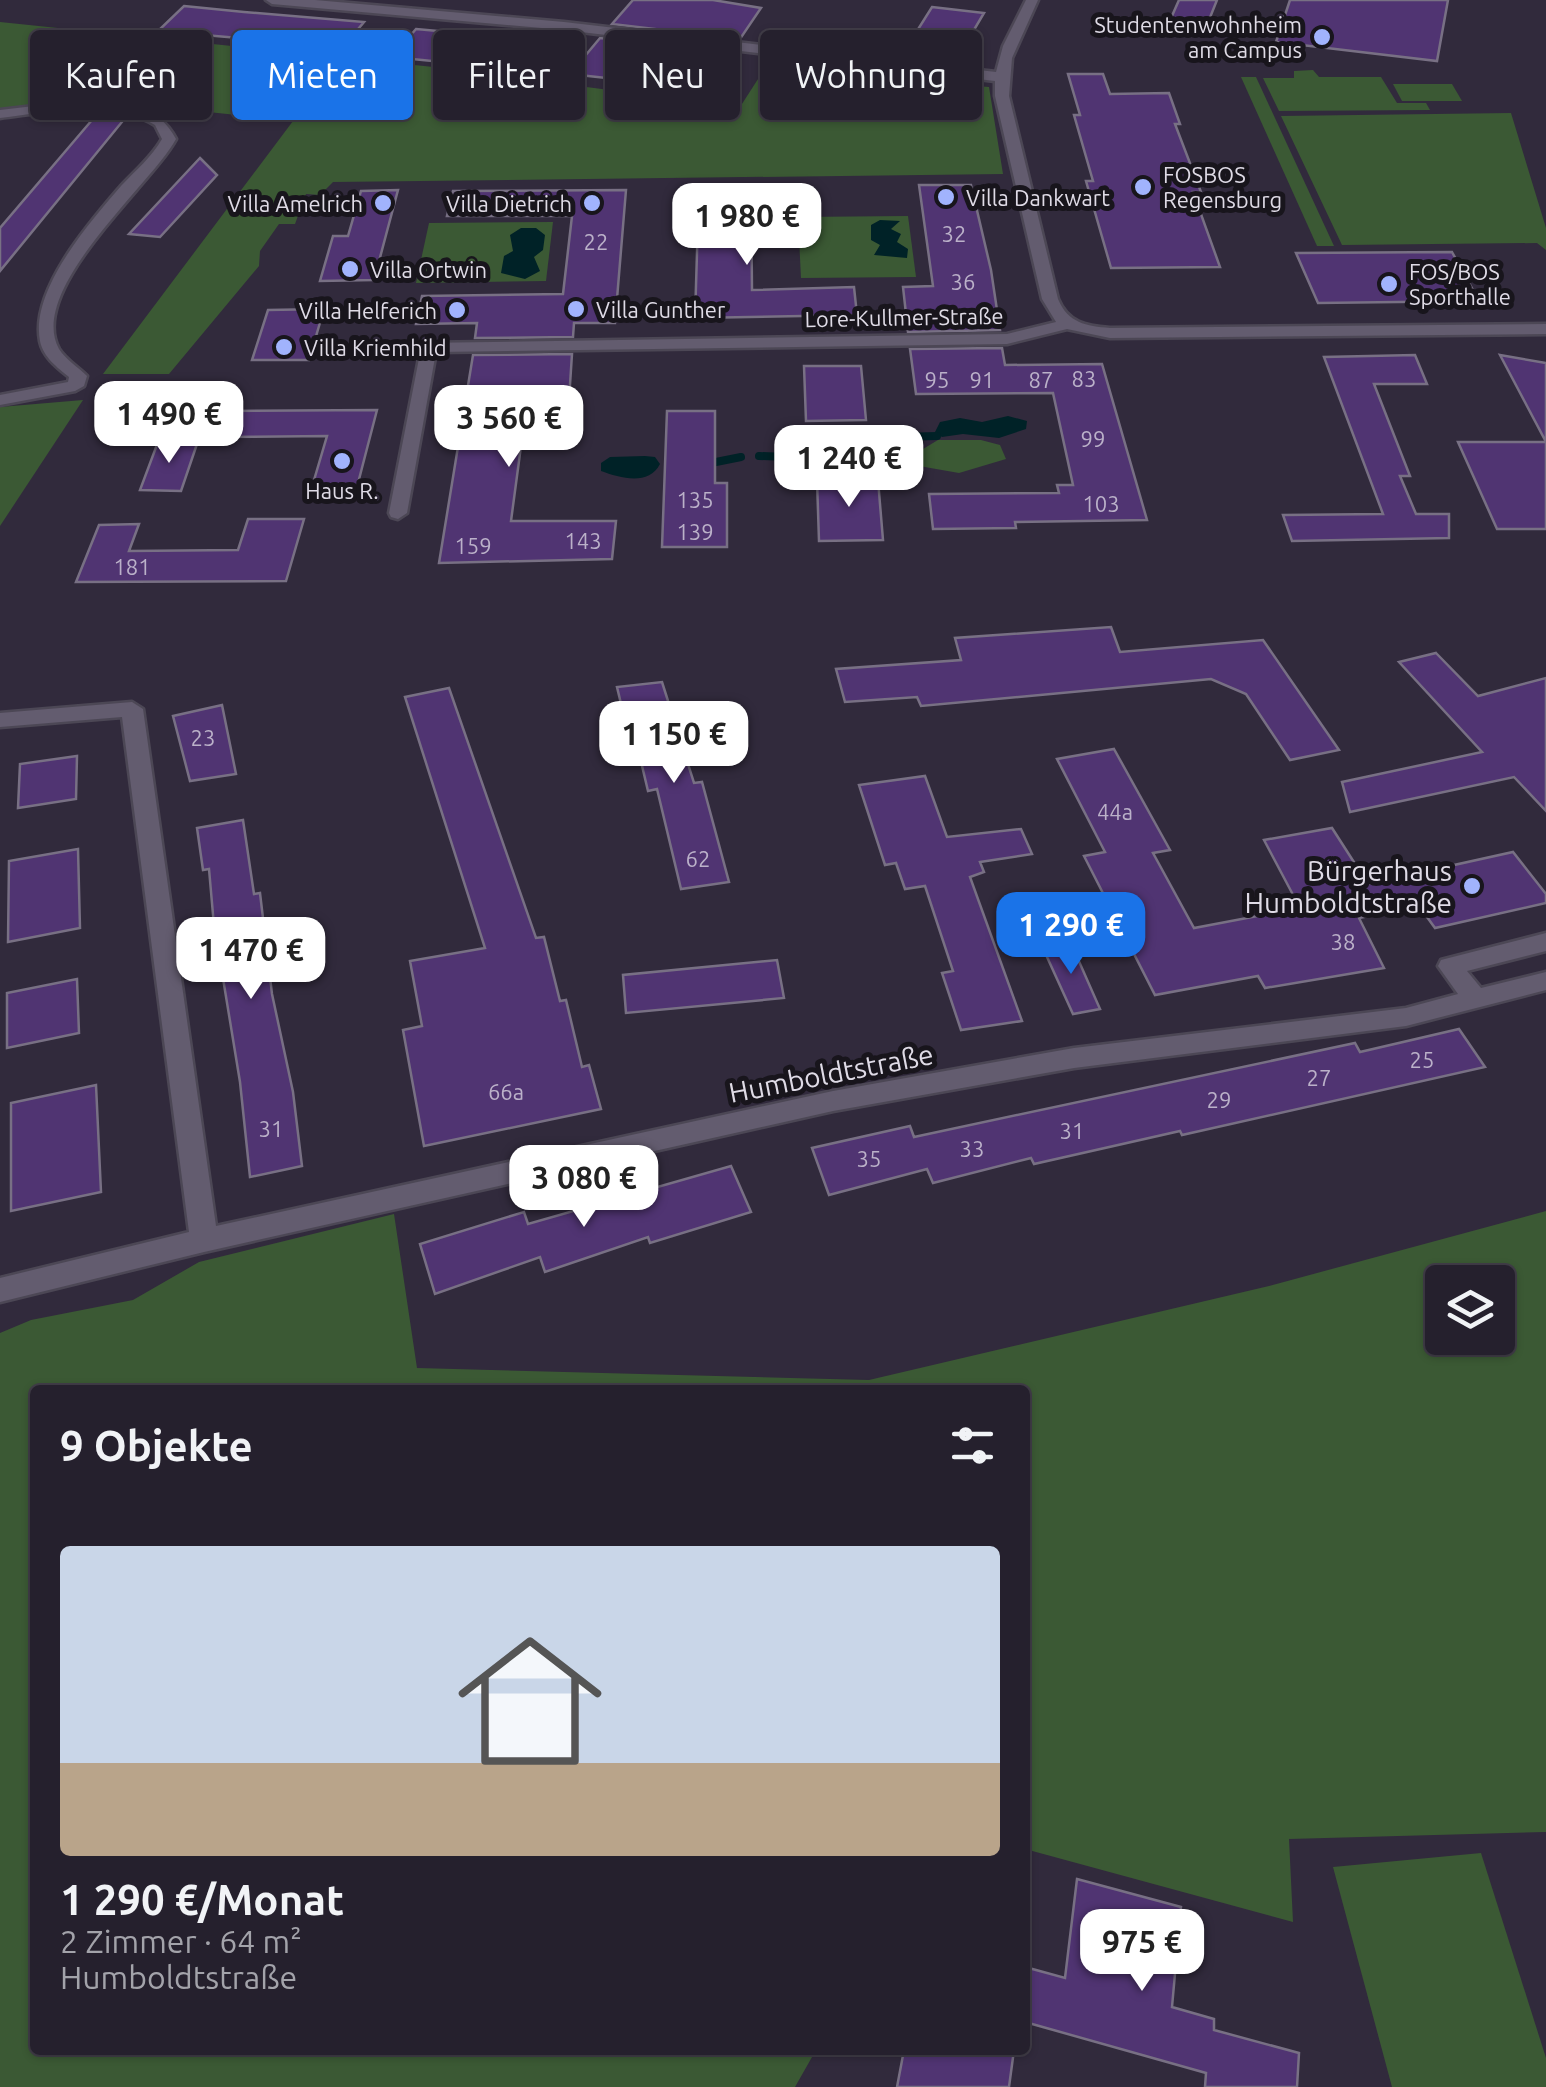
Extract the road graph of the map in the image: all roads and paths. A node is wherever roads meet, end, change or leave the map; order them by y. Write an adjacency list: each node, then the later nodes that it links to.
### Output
1 (272, 0): 3 (street)
2 (1032, 0): 3 (street)
3 (1000, 77): 5 (street)
4 (0, 114): 7 (street)
5 (1068, 324): 6 (street, Lore-Kullmer-Straße); 8 (street, Lore-Kullmer-Straße)
6 (1546, 329)
7 (0, 400)
8 (398, 513)
9 (0, 720): 13 (street)
10 (1546, 942): 12 (street)
11 (1546, 981): 12 (street, Humboldtstraße)
12 (1476, 999): 13 (street, Humboldtstraße)
13 (204, 1240): 14 (street, Humboldtstraße)
14 (0, 1290)

